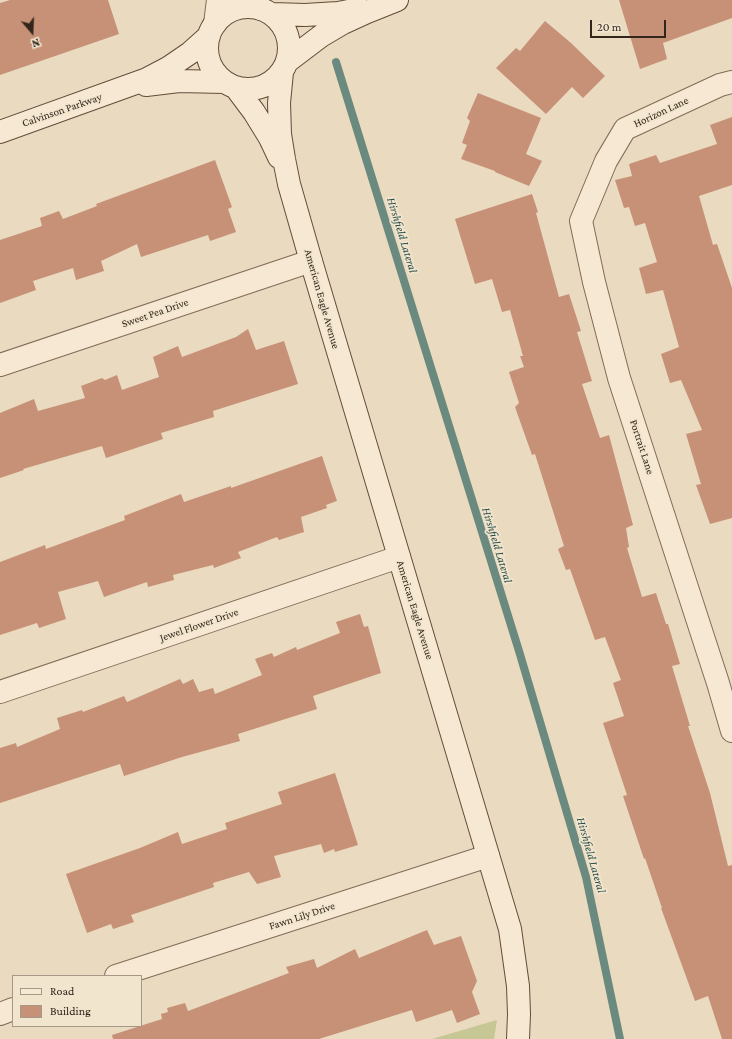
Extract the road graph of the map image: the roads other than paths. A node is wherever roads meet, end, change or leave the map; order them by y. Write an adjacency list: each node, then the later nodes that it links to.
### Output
1 (218, 0): 4 (street)
2 (394, 1): 3 (street); 5 (street)
3 (262, 8): 4 (street); 5 (street)
4 (212, 30): 7 (street); 8 (street, Calvinson Parkway)
5 (285, 66): 7 (street); 11 (street, American Eagle Avenue)
6 (732, 82): 10 (street, Horizon Lane)
7 (230, 85): 8 (street, Calvinson Parkway); 11 (street, American Eagle Avenue)
8 (123, 89): 9 (street, Calvinson Parkway)
9 (0, 132)
10 (606, 161): 16 (street, Portrait Lane)
11 (289, 184): 12 (street, American Eagle Avenue)
12 (311, 261): 13 (street, Sweet Pea Drive); 14 (street, American Eagle Avenue)
13 (0, 365)
14 (399, 558): 15 (street, Jewel Flower Drive); 17 (street, American Eagle Avenue)
15 (0, 692)
16 (732, 731)
17 (488, 856): 18 (street, Fawn Lily Drive); 21 (street, American Eagle Avenue)
18 (119, 975)
19 (12, 1009): 20 (street)
20 (0, 1014)
21 (518, 1039)

